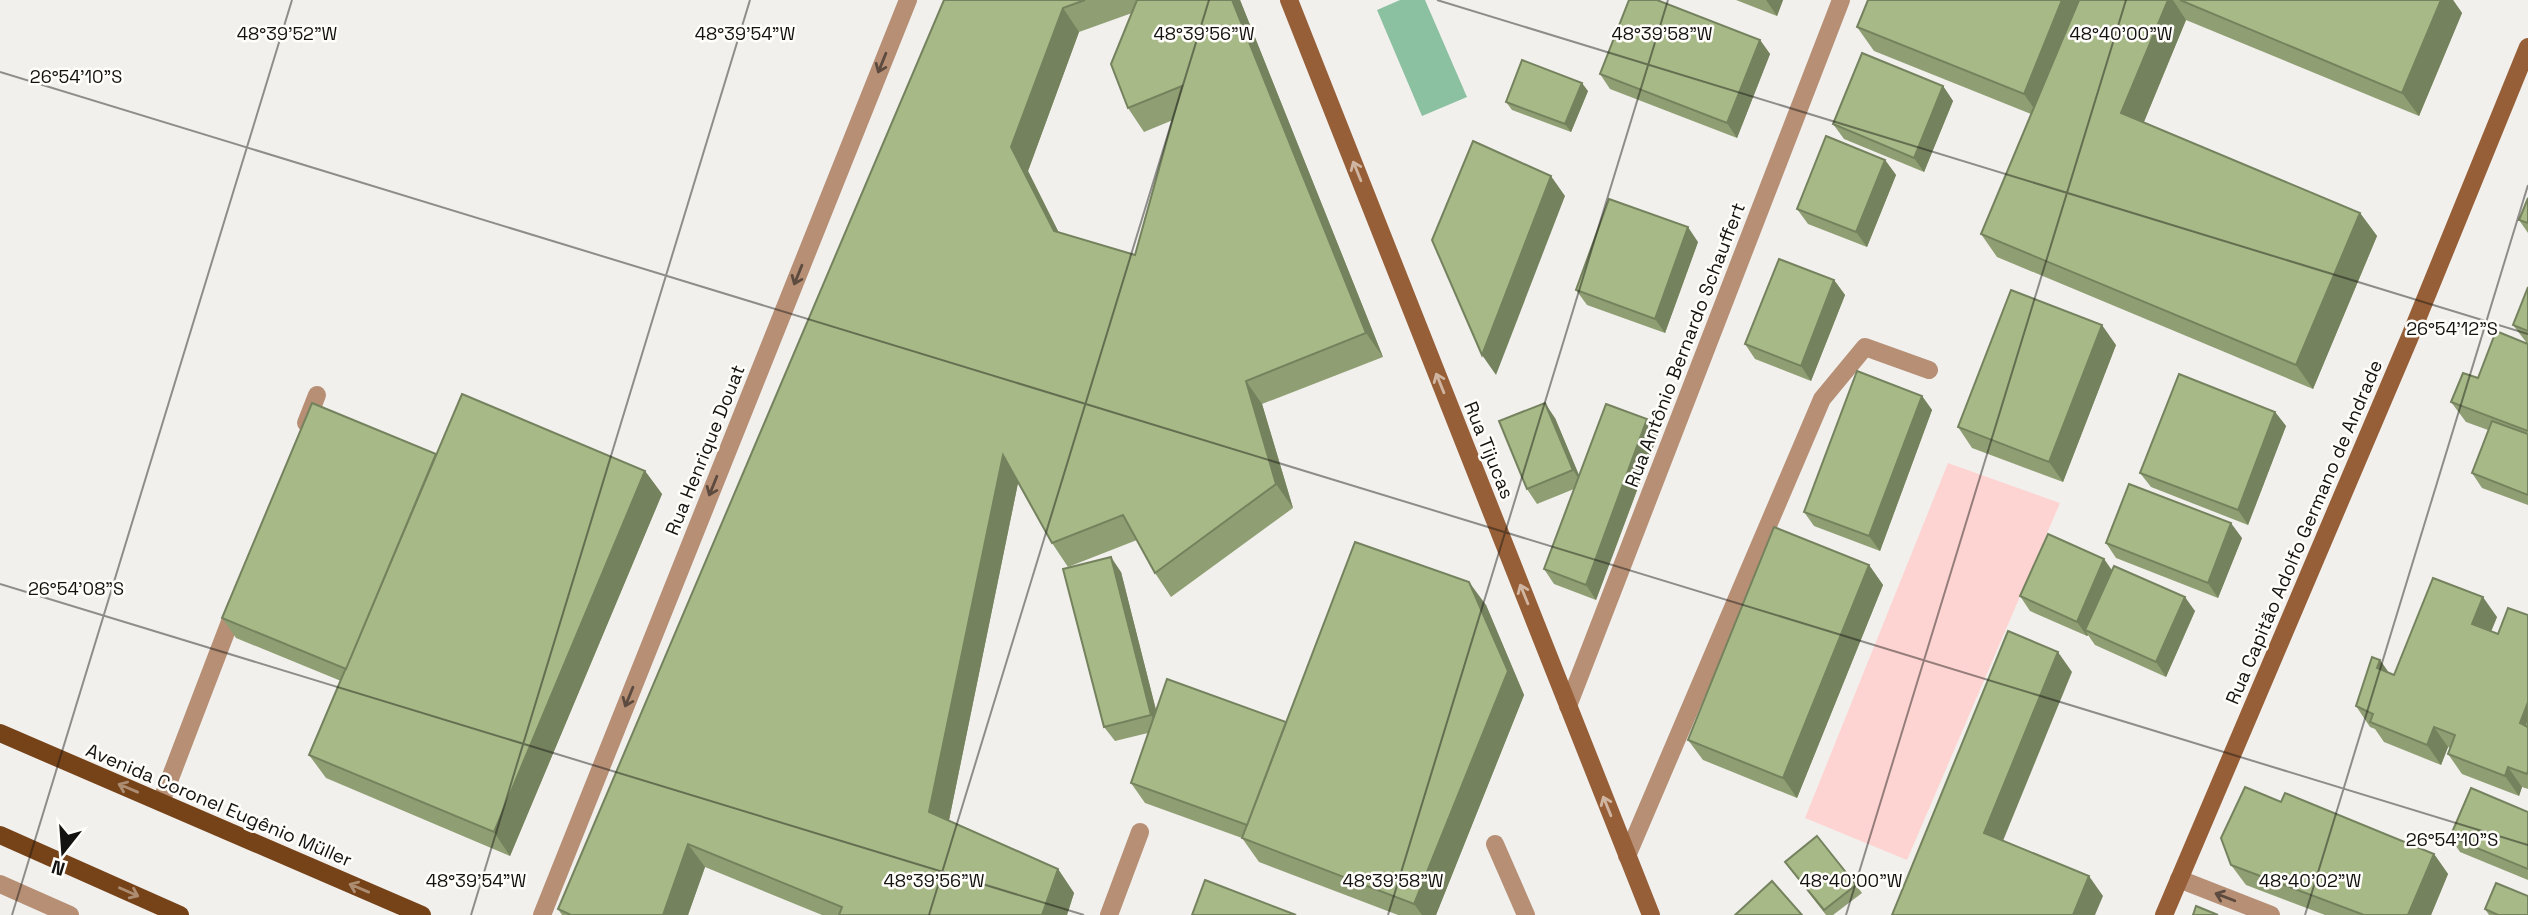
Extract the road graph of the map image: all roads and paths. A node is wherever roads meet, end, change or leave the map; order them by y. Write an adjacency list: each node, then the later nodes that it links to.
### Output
1 (908, 0): 21 (street, Rua Henrique Douat, one-way to 21)
2 (1289, 0): 9 (street, Rua Tijucas, one-way to 2)
3 (1841, 0): 9 (street, Rua Antônio Bernardo Schauffert)
4 (2528, 47): 16 (street, Rua Capitão Adolfo Germano de Andrade)
5 (1929, 370): 15 (street)
6 (317, 395): 7 (street)
7 (297, 446)
8 (244, 585): 11 (street)
9 (1568, 706): 15 (street, Rua Tijucas, one-way to 9)
10 (0, 733): 11 (main road, Avenida Coronel Eugênio Müller, one-way to 10)
11 (161, 802): 20 (main road, Avenida Coronel Eugênio Müller, one-way to 11)
12 (1140, 832): 22 (street)
13 (0, 835): 19 (main road, one-way to 19)
14 (1495, 844): 23 (street)
15 (1627, 856): 24 (street, Rua Tijucas)
16 (2179, 879): 25 (street, Rua Capitão Adolfo Germano de Andrade); 26 (street, one-way to 16)
17 (0, 884): 18 (street)
18 (70, 915)
19 (180, 915)
20 (422, 915)
21 (542, 915)
22 (1109, 915)
23 (1526, 915)
24 (1650, 915)
25 (2164, 915)
26 (2271, 915)

